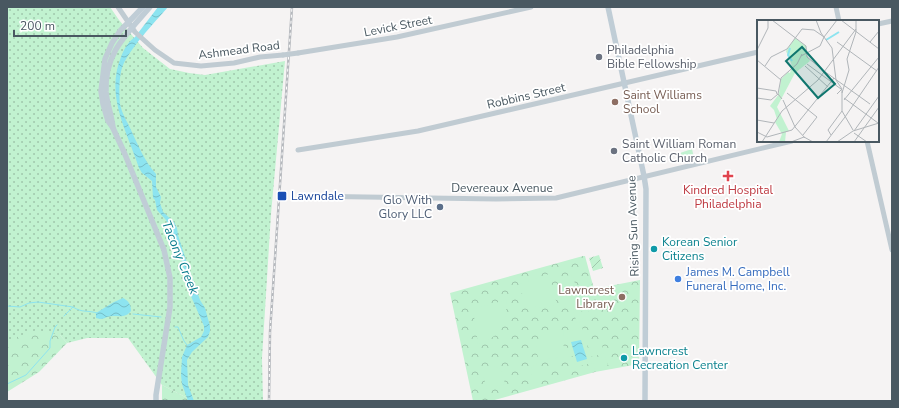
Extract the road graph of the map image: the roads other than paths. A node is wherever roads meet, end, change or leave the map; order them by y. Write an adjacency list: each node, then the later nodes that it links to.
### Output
1 (118, 7): 10 (street, Ashmead Road)
2 (143, 7): 10 (main road)
3 (150, 7): 10 (main road)
4 (531, 7): 12 (street, Levick Street, bridge)
5 (608, 7): 13 (main road, Rising Sun Avenue)
6 (836, 7): 7 (street)
7 (839, 20)
8 (892, 21): 9 (street)
9 (879, 24)
10 (131, 27): 12 (street, Ashmead Road, bridge); 14 (main road); 14 (main road)
11 (757, 52): 13 (street, Robbins Street)
12 (290, 54)
13 (624, 84): 17 (street, Robbins Street); 18 (main road, Rising Sun Avenue)
14 (113, 128): 21 (main road)
15 (788, 142): 18 (street, Devereaux Avenue)
16 (867, 142): 20 (street)
17 (298, 150)
18 (644, 176): 19 (street, Devereaux Avenue); 22 (main road, Rising Sun Avenue)
19 (301, 196)
20 (892, 250)
21 (156, 401)
22 (645, 401)

